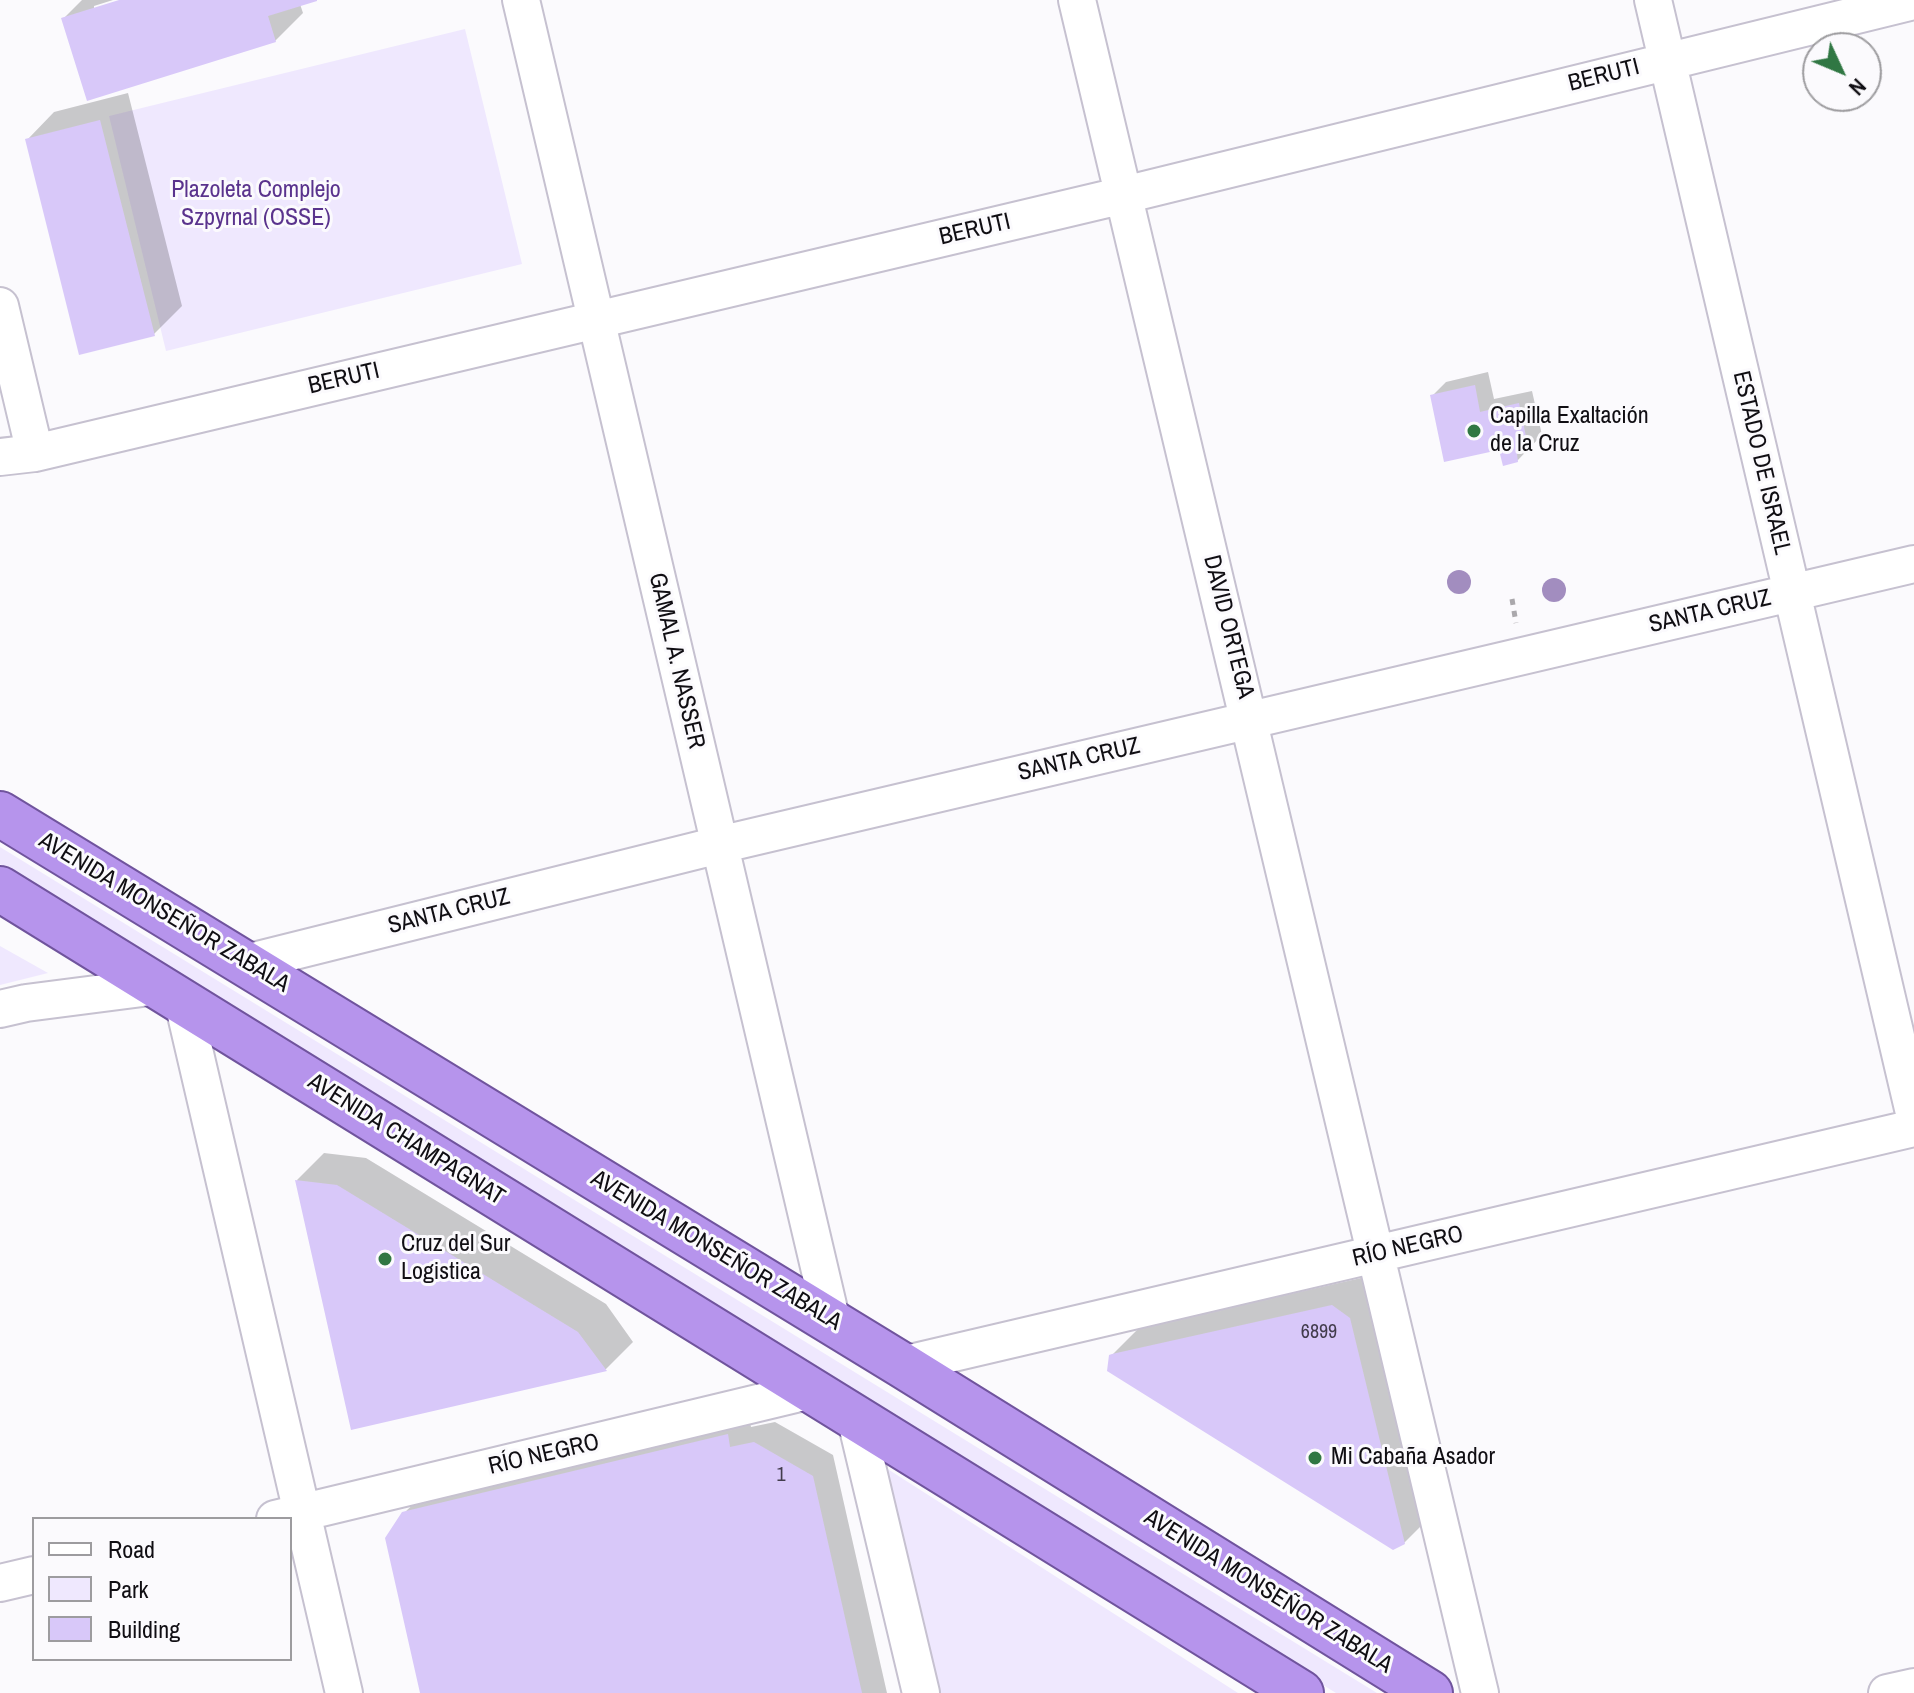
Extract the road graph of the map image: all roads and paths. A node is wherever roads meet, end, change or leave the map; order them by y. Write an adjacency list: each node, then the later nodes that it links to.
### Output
1 (521, 0): 8 (street, GAMAL A. NASSER)
2 (1077, 0): 6 (street, DAVID ORTEGA)
3 (1653, 0): 5 (street, ESTADO DE ISRAEL)
4 (1914, 1): 5 (street, BERUTI)
5 (1667, 61): 6 (street, BERUTI); 12 (street, ESTADO DE ISRAEL)
6 (1124, 195): 8 (street, BERUTI); 13 (street, DAVID ORTEGA)
7 (0, 306): 9 (street)
8 (596, 320): 9 (street, BERUTI); 15 (street, GAMAL A. NASSER)
9 (17, 455): 10 (street, BERUTI)
10 (0, 469)
11 (1914, 564): 12 (street, SANTA CRUZ)
12 (1792, 592): 13 (street, SANTA CRUZ); 20 (street, ESTADO DE ISRAEL)
13 (1250, 720): 15 (street, SANTA CRUZ); 22 (street, DAVID ORTEGA)
14 (0, 814): 17 (highway, AVENIDA MONSEÑOR ZABALA)
15 (719, 845): 17 (street, SANTA CRUZ); 23 (street, GAMAL A. NASSER)
16 (0, 889): 18 (highway, AVENIDA CHAMPAGNAT)
17 (246, 963): 23 (highway, AVENIDA MONSEÑOR ZABALA)
18 (171, 994): 19 (street); 25 (highway, AVENIDA CHAMPAGNAT); 27 (street)
19 (0, 1009)
20 (1914, 1113)
21 (1914, 1128): 22 (street, RÍO NEGRO)
22 (1375, 1255): 24 (street, RÍO NEGRO); 36 (street, DAVID ORTEGA)
23 (832, 1322): 24 (highway, AVENIDA MONSEÑOR ZABALA)
24 (902, 1365): 35 (highway, AVENIDA MONSEÑOR ZABALA)
25 (812, 1390): 26 (highway); 27 (street, RÍO NEGRO)
26 (855, 1416): 33 (street); 34 (highway)
27 (288, 1516)
28 (292, 1529): 32 (street)
29 (32, 1575): 30 (street)
30 (0, 1583)
31 (1914, 1687): 37 (street)
32 (344, 1693)
33 (921, 1693)
34 (1301, 1693)
35 (1430, 1693)
36 (1480, 1693)
37 (1887, 1693)

